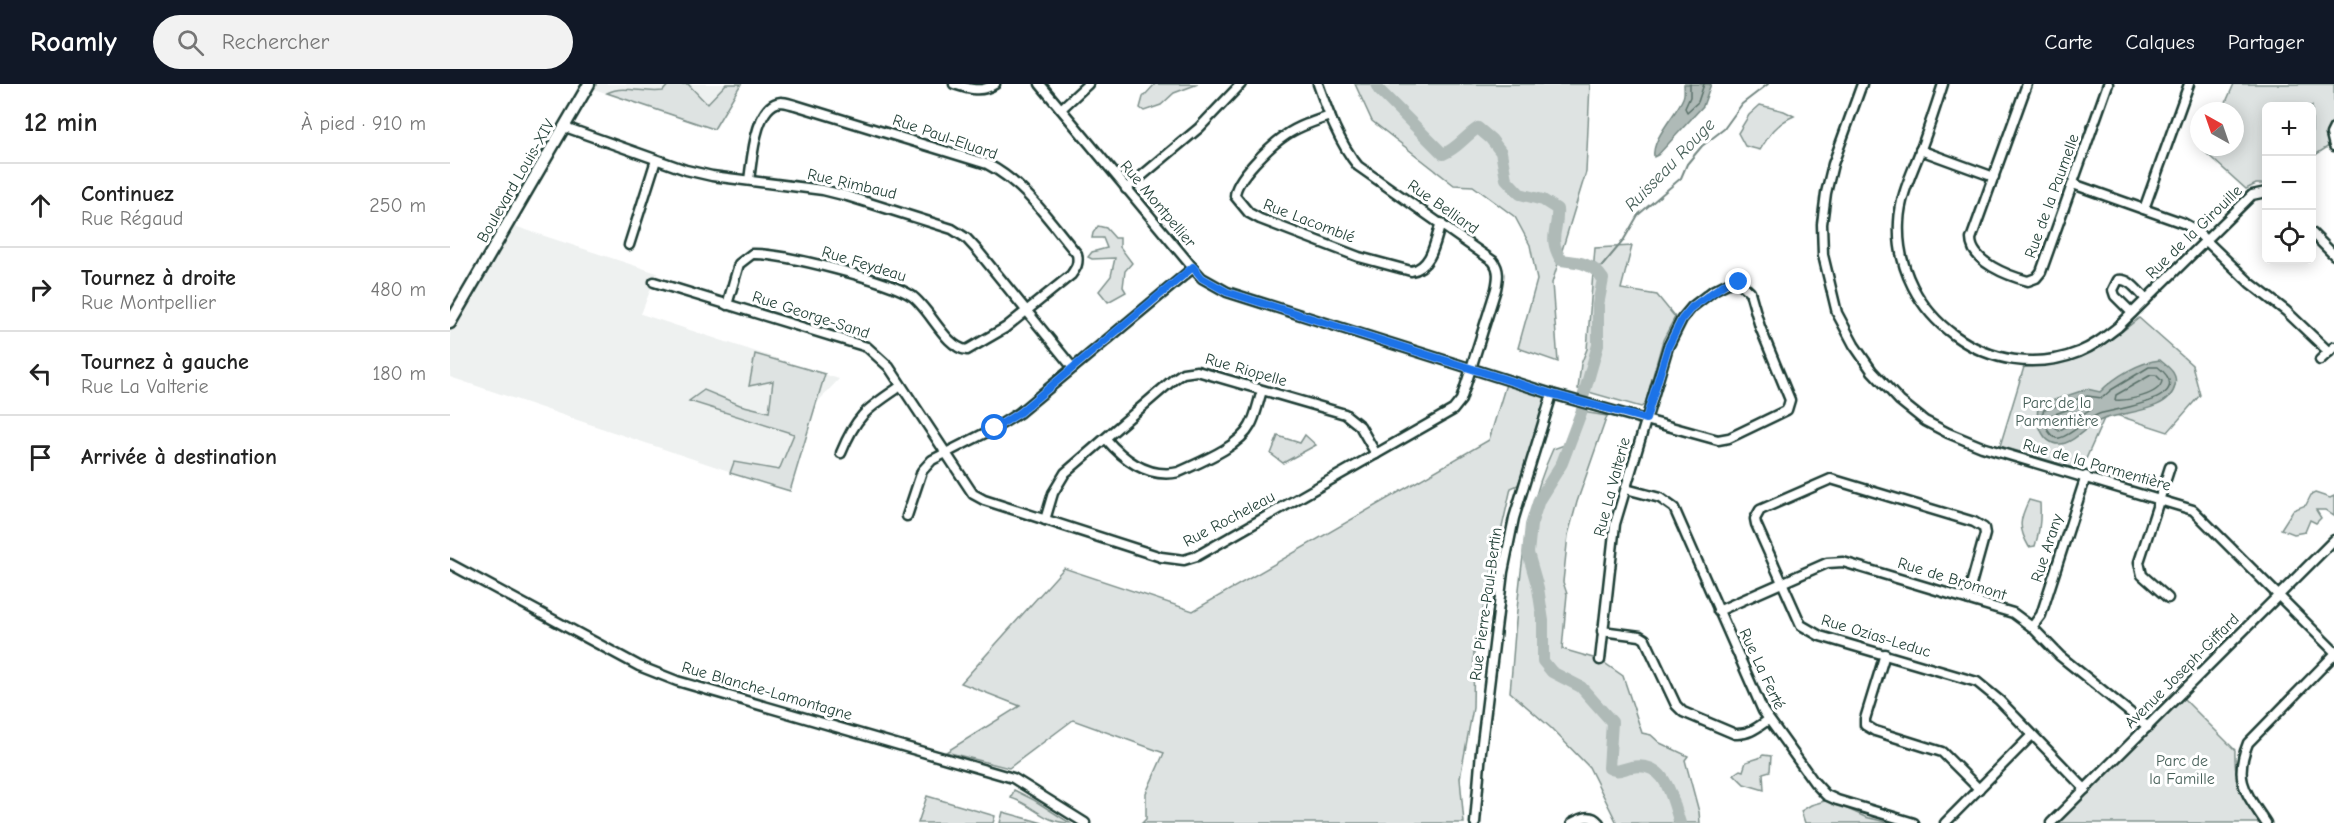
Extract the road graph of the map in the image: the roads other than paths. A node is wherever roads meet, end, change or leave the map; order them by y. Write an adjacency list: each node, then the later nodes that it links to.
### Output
1 (589, 84): 15 (main road, Boulevard Louis-XIV)
2 (954, 84): 3 (street)
3 (995, 84)
4 (1040, 84): 13 (street, Rue Montpellier)
5 (1088, 84): 13 (street)
6 (1241, 84): 23 (street)
7 (1318, 84): 14 (street, Rue Belliard)
8 (1862, 84): 52 (street, Rue de la Parmentière)
9 (1943, 84): 18 (street, Rue de la Girouille)
10 (2027, 84): 20 (street)
11 (2108, 84): 22 (street, Rue de la Paumelle)
12 (2189, 84): 25 (street)
13 (1061, 109): 23 (street, Rue Montpellier)
14 (1330, 116): 26 (street, Rue Belliard); 26 (street, Rue Lacomblé)
15 (565, 127): 19 (street, Rue Rimbaud); 37 (main road, Boulevard Louis-XIV)
16 (2334, 128): 17 (street)
17 (2334, 146)
18 (1920, 150): 20 (street); 36 (street, Rue de la Girouille)
19 (656, 160): 21 (street, Rue Rimbaud); 29 (street)
20 (1994, 177): 22 (street, Rue de la Paumelle)
21 (749, 180): 35 (street, Rue Rimbaud); 35 (street, Rue Paul-Eluard)
22 (2073, 184): 25 (street)
23 (1126, 189): 31 (street, Rue Montpellier)
24 (2262, 193): 28 (street, Rue de la Girouille)
25 (2144, 209): 28 (street)
26 (1441, 223): 41 (street, Rue Belliard)
27 (2316, 236): 30 (street)
28 (2207, 239): 33 (street, Rue de la Girouille); 38 (street)
29 (628, 245)
30 (2334, 255)
31 (1193, 267): 40 (street); 41 (street, Rue Montpellier)
32 (654, 282): 34 (street, Rue George-Sand)
33 (2146, 299): 36 (street, Rue de la Girouille); 36 (street, Rue de la Girouille)
34 (727, 305): 35 (street, Rue Feydeau); 42 (street, Rue George-Sand)
35 (1026, 311): 40 (street, Rue Rimbaud)
36 (2132, 313)
37 (450, 323)
38 (2331, 350): 39 (street)
39 (2320, 360)
40 (1073, 368): 49 (street)
41 (1471, 368): 44 (street, Rue Montpellier); 50 (street, Rue Rocheleau)
42 (901, 386): 48 (street); 49 (street, Rue George-Sand)
43 (1262, 391): 47 (street, Rue Riopelle); 47 (street); 50 (street, Rue Riopelle)
44 (1552, 394): 46 (street, Rue Montpellier); 75 (street, Rue Pierre-Paul-Bertin)
45 (1790, 405): 46 (street, Rue Montpellier); 46 (street, Rue La Valterie)
46 (1646, 419): 53 (street, Rue La Valterie)
47 (1106, 439): 56 (street, Rue Riopelle)
48 (840, 453)
49 (945, 453): 55 (street); 56 (street, Rue Rocheleau)
50 (1377, 454): 56 (street, Rue Rocheleau)
51 (2169, 467): 54 (street)
52 (2086, 476): 54 (street, Rue de la Parmentière); 64 (street, Rue Arany)
53 (1626, 489): 63 (street, Rue La Ferté); 65 (street, Rue La Valterie)
54 (2159, 499): 60 (street, Rue de la Parmentière); 61 (street)
55 (907, 516)
56 (1045, 520)
57 (2334, 540): 60 (street, Avenue Joseph-Giffard)
58 (450, 564): 74 (street, Rue Blanche-Lamontagne)
59 (1782, 583): 62 (street, Rue de Bromont); 62 (street, Rue Ozias-Leduc); 63 (street, Rue de Bromont); 67 (street, Rue Ozias-Leduc)
60 (2279, 596): 66 (street, Rue de la Parmentière); 70 (street, Avenue Joseph-Giffard)
61 (2168, 597)
62 (1967, 599): 64 (street, Rue de Bromont)
63 (1718, 611): 69 (street, Rue La Ferté)
64 (2032, 627): 70 (street, Rue de Bromont)
65 (1602, 631): 68 (street, Rue La Valterie); 69 (street)
66 (2334, 653): 81 (street)
67 (1885, 654): 71 (street, Rue Ozias-Leduc); 72 (street)
68 (1600, 660)
69 (1768, 720): 78 (street, Rue La Ferté)
70 (2148, 727): 73 (street, Avenue Joseph-Giffard)
71 (2032, 735): 72 (street); 73 (street, Rue Ozias-Leduc)
72 (1979, 789): 79 (street)
73 (2085, 789): 80 (street, Avenue Joseph-Giffard)
74 (1084, 823)
75 (1475, 823)
76 (1572, 823): 77 (street)
77 (1599, 823)
78 (1914, 823)
79 (1945, 823)
80 (2051, 823)
81 (2266, 823)

